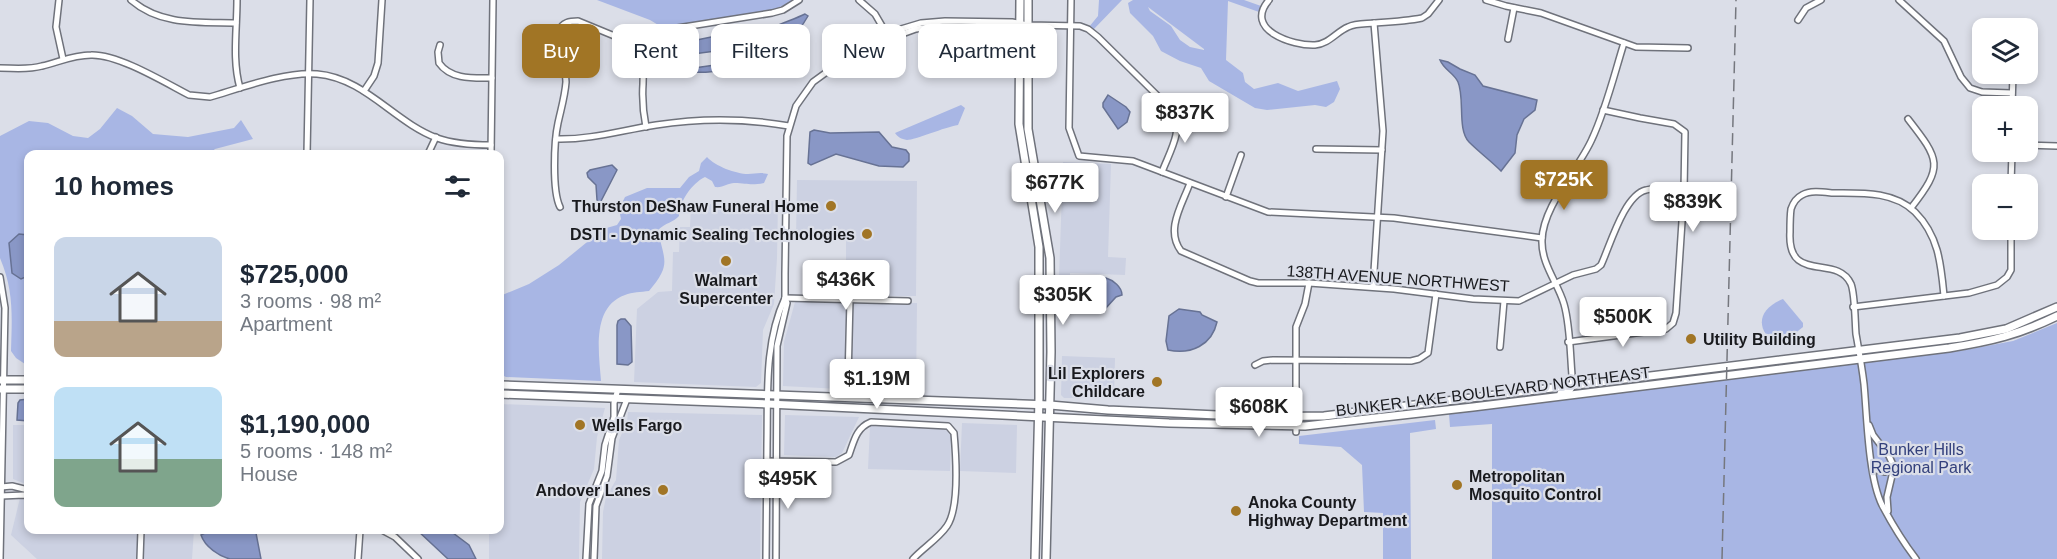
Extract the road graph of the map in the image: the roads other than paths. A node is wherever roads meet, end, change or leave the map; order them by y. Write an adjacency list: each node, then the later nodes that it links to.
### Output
1 (58, 0): 32 (street)
2 (131, 0): 19 (street)
3 (237, 0): 19 (street)
4 (310, 0): 34 (street)
5 (382, 0): 42 (street)
6 (493, 0): 36 (street)
7 (799, 0): 24 (street)
8 (859, 0): 21 (street)
9 (1020, 0): 22 (main road)
10 (1028, 0): 23 (main road)
11 (1071, 0): 26 (street)
12 (1269, 0): 20 (street)
13 (1440, 0): 20 (street)
14 (1486, 0): 17 (street)
15 (1821, 0): 18 (street)
16 (1899, 0): 43 (street)
17 (1514, 8): 28 (street); 29 (street)
18 (1798, 20)
19 (236, 23): 41 (street)
20 (1374, 23): 57 (street)
21 (881, 24)
22 (1016, 24)
23 (1028, 24)
24 (699, 25)
25 (1057, 26): 26 (street)
26 (1070, 26): 59 (street); 59 (street)
27 (612, 35): 49 (street)
28 (1508, 39)
29 (1624, 43): 31 (street); 44 (street)
30 (441, 45): 36 (street)
31 (1688, 48)
32 (63, 59): 33 (street); 41 (street)
33 (0, 68)
34 (308, 74): 41 (street); 42 (street); 54 (street)
35 (822, 75): 47 (street)
36 (492, 78): 50 (street)
37 (643, 78): 46 (street)
38 (1018, 78): 103 (main road)
39 (1028, 78): 104 (main road)
40 (2012, 84): 43 (street)
41 (240, 88)
42 (364, 91): 48 (street)
43 (2012, 93)
44 (1603, 110): 61 (street); 66 (street)
45 (1908, 119): 64 (street)
46 (646, 126): 47 (street); 49 (street)
47 (789, 126): 74 (street)
48 (436, 137): 50 (street); 55 (street)
49 (556, 139): 63 (street)
50 (491, 145): 56 (street)
51 (2038, 145): 52 (street)
52 (2057, 146)
53 (1316, 149): 57 (street)
54 (307, 150)
55 (430, 150)
56 (491, 150)
57 (1382, 150): 65 (street)
58 (1241, 155): 62 (street)
59 (1162, 172): 60 (street)
60 (1190, 183): 62 (street); 69 (street, 138TH AVENUE NORTHWEST)
61 (1684, 191): 70 (street, 138TH AVENUE NORTHWEST); 81 (street)
62 (1226, 197): 65 (street)
63 (560, 207)
64 (1911, 208): 73 (street); 79 (street)
65 (1378, 217): 66 (street); 71 (street)
66 (1542, 238): 70 (street)
67 (2011, 240): 73 (street)
68 (0, 277): 87 (street)
69 (1309, 283): 71 (street, 138TH AVENUE NORTHWEST); 85 (street)
70 (1556, 284): 77 (street, 138TH AVENUE NORTHWEST); 81 (street)
71 (1373, 287): 72 (street, 138TH AVENUE NORTHWEST)
72 (1436, 294): 77 (street, 138TH AVENUE NORTHWEST); 85 (street)
73 (1944, 296): 79 (street)
74 (785, 298): 75 (street); 96 (street); 99 (street)
75 (850, 299): 76 (street); 89 (street)
76 (908, 301)
77 (1504, 301): 82 (street)
78 (2057, 307): 83 (main road)
79 (1853, 308): 83 (street)
80 (2057, 316): 84 (main road, BUNKER LAKE BOULEVARD NORTHEAST)
81 (1568, 342): 91 (street)
82 (1500, 347)
83 (1859, 351): 84 (street); 91 (main road)
84 (1860, 359): 101 (main road, BUNKER LAKE BOULEVARD NORTHEAST); 107 (street)
85 (1296, 360): 86 (street); 108 (street)
86 (1255, 365)
87 (2, 380): 88 (main road); 92 (street)
88 (24, 380)
89 (848, 380): 100 (main road)
90 (504, 385): 94 (main road)
91 (1573, 386): 101 (street); 108 (main road)
92 (1, 389): 93 (main road); 113 (street)
93 (24, 389)
94 (618, 389): 97 (street); 99 (main road)
95 (504, 394): 97 (main road)
96 (777, 396): 99 (main road); 100 (main road); 102 (street)
97 (616, 398): 98 (main road); 125 (street)
98 (627, 399): 99 (main road); 126 (street)
99 (768, 400): 102 (main road, BUNKER LAKE BOULEVARD NORTHEAST); 109 (street)
100 (896, 400): 103 (main road)
101 (1504, 403): 108 (main road, BUNKER LAKE BOULEVARD NORTHEAST)
102 (777, 404): 105 (main road, BUNKER LAKE BOULEVARD NORTHEAST); 110 (street)
103 (1039, 405): 104 (main road); 105 (main road)
104 (1050, 405): 106 (main road); 108 (main road)
105 (1038, 416): 106 (main road, BUNKER LAKE BOULEVARD NORTHEAST); 130 (main road)
106 (1049, 417): 108 (main road, BUNKER LAKE BOULEVARD NORTHEAST); 131 (main road)
107 (1867, 419): 111 (street); 112 (street)
108 (1296, 425)
109 (767, 460): 110 (street); 127 (street)
110 (777, 460): 128 (street); 129 (street)
111 (1894, 465): 112 (street); 117 (street)
112 (1873, 469): 117 (street)
113 (1, 487): 114 (street); 116 (street)
114 (24, 489)
115 (24, 495): 116 (street)
116 (1, 496): 121 (street)
117 (1888, 513): 132 (street)
118 (141, 534): 122 (street)
119 (360, 534): 123 (street)
120 (389, 534): 124 (street)
121 (0, 559)
122 (140, 559)
123 (358, 559)
124 (418, 559)
125 (586, 559)
126 (594, 559)
127 (766, 559)
128 (776, 559)
129 (913, 559)
130 (1035, 559)
131 (1046, 559)
132 (1916, 559)

